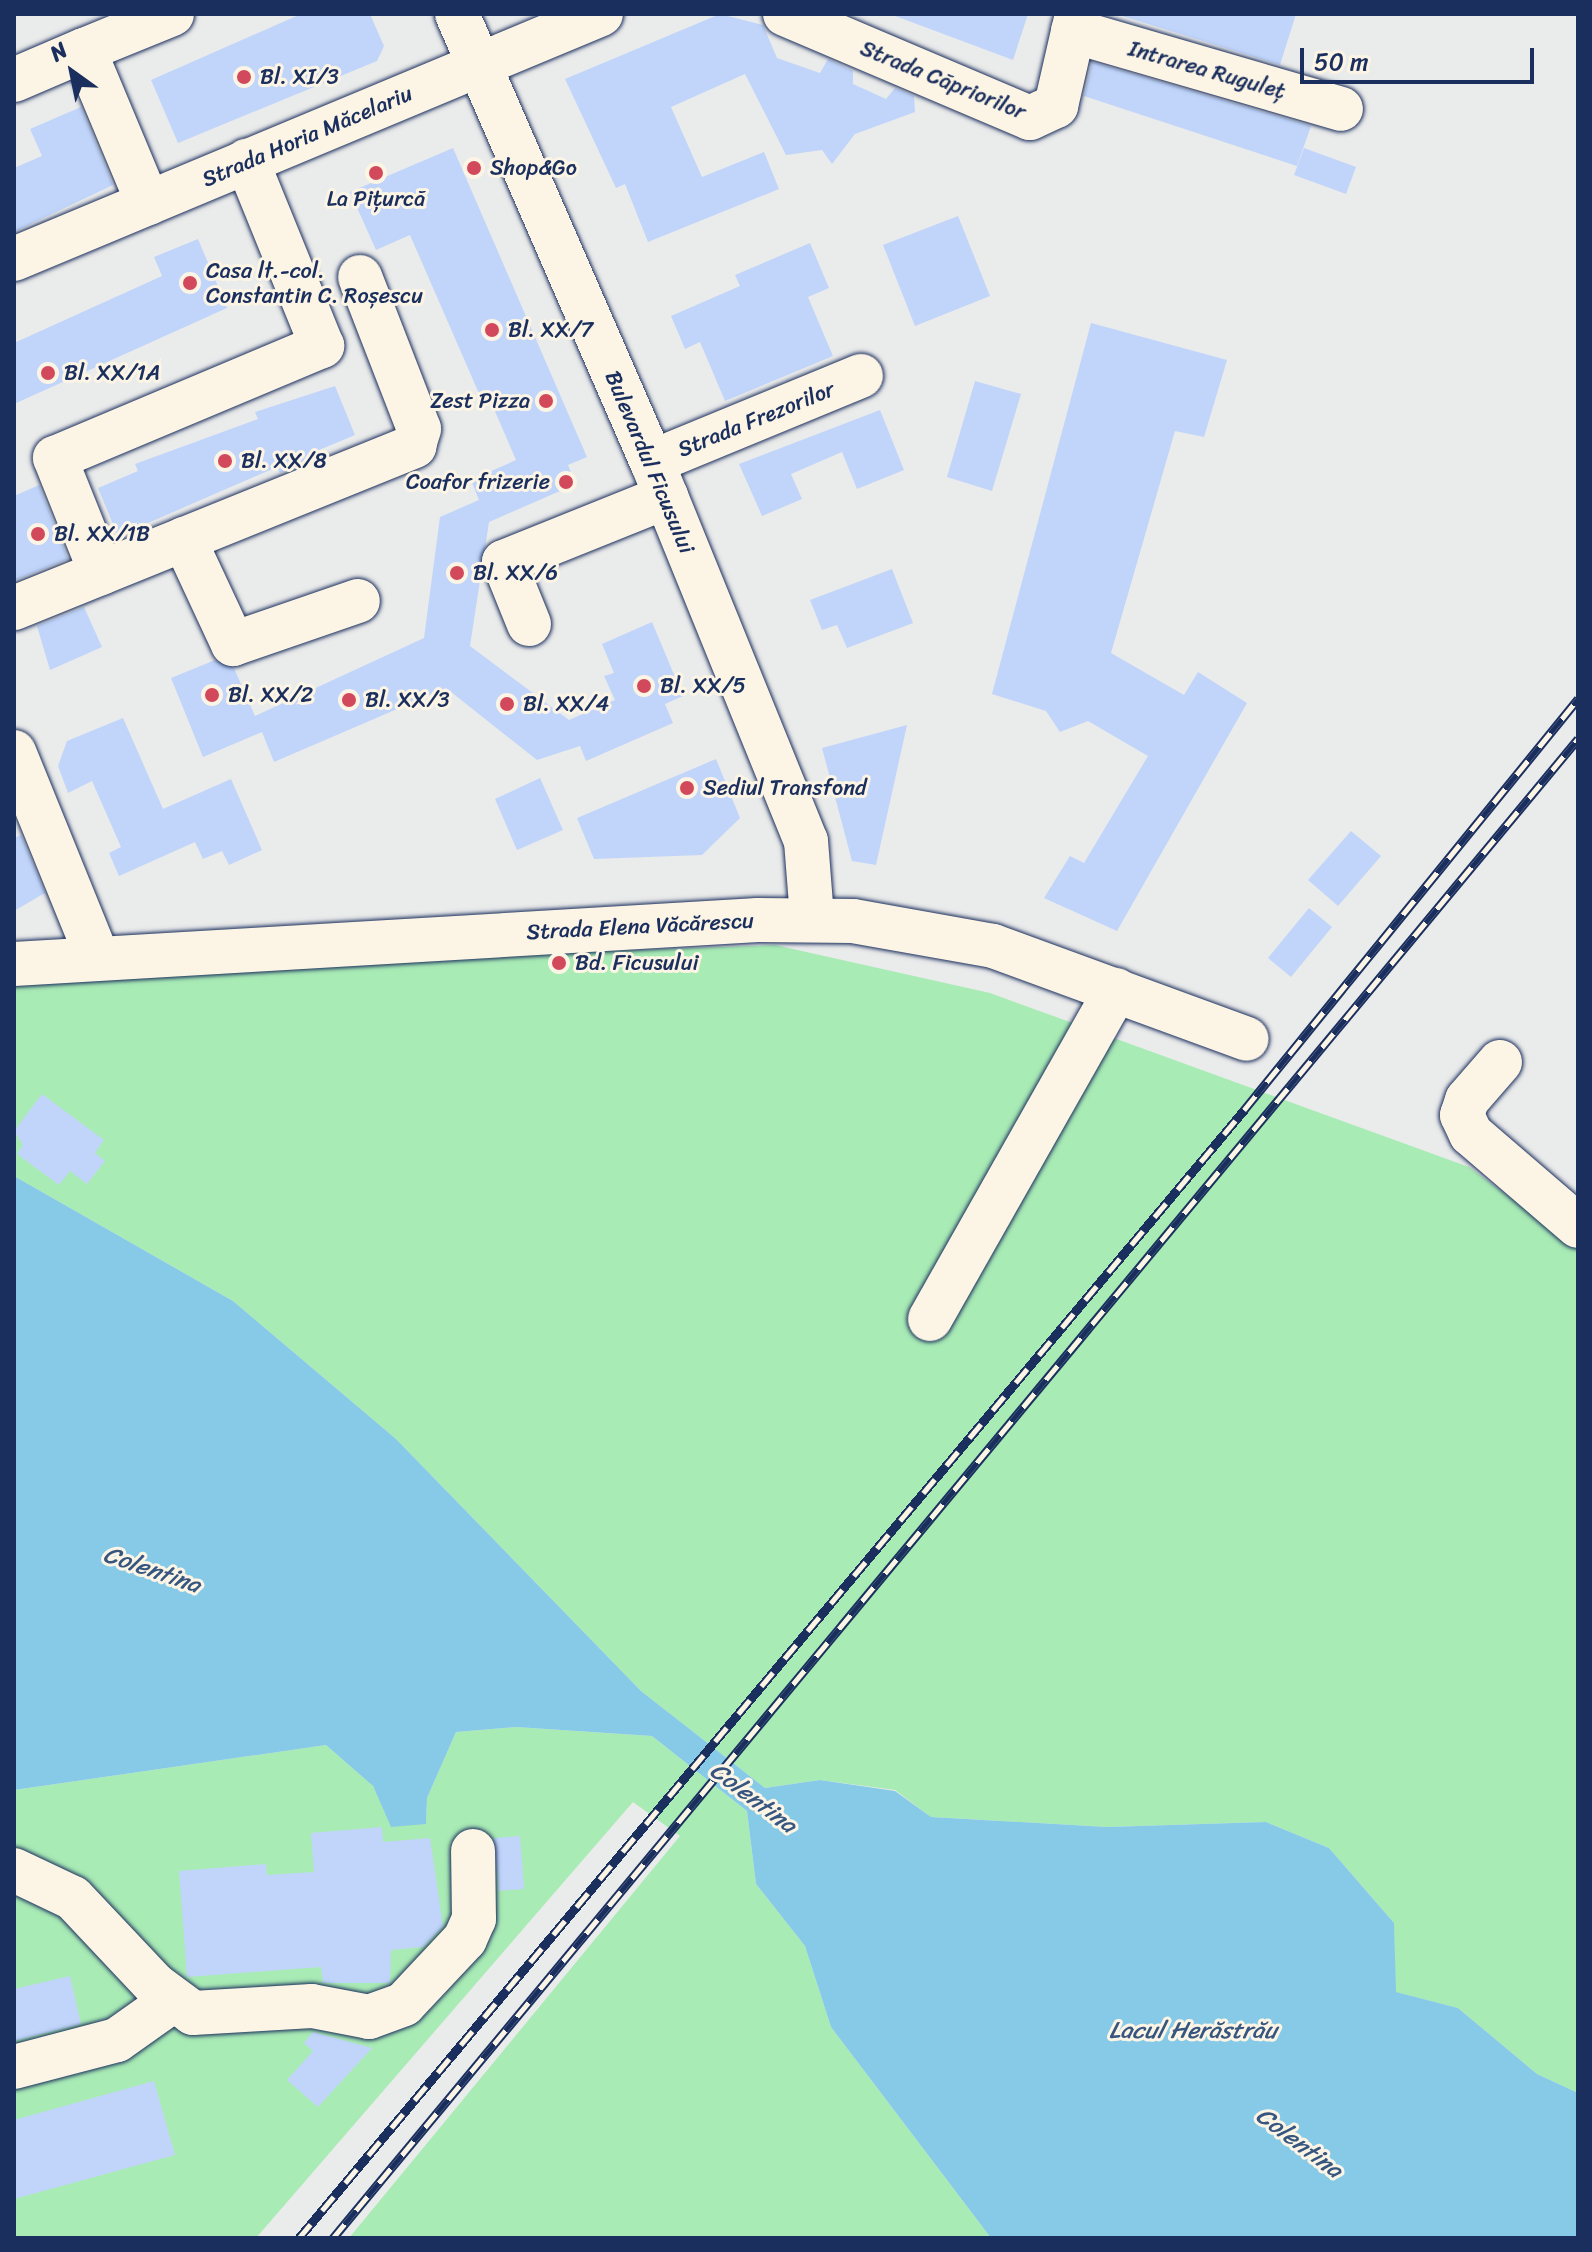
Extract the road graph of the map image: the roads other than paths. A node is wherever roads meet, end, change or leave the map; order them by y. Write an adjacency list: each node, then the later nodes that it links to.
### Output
1 (172, 14): 6 (street)
2 (457, 14): 7 (street, Bulevardul Ficusului)
3 (601, 14): 7 (street, Strada Horia Măcelariu)
4 (785, 14): 5 (street, Strada Căpriorilor)
5 (1075, 23): 9 (street, Intrarea Ruguleț)
6 (84, 50): 8 (street); 11 (street)
7 (479, 65): 10 (street, Strada Horia Măcelariu); 15 (street, Bulevardul Ficusului)
8 (14, 80)
9 (1341, 109)
10 (247, 161): 11 (street, Strada Horia Măcelariu); 17 (street)
11 (148, 203): 12 (street, Strada Horia Măcelariu)
12 (14, 259)
13 (360, 277): 16 (street)
14 (861, 376): 15 (street, Strada Frezorilor)
15 (659, 479): 20 (street, Strada Frezorilor); 22 (street, Bulevardul Ficusului)
16 (184, 539): 17 (street); 18 (street)
17 (101, 573): 19 (street)
18 (358, 601)
19 (14, 608)
20 (529, 624)
21 (14, 752): 23 (street)
22 (812, 918): 23 (street, Strada Elena Văcărescu); 25 (street, Strada Elena Văcărescu)
23 (97, 956): 24 (street, Strada Elena Văcărescu)
24 (14, 964)
25 (1116, 990): 26 (street, Strada Elena Văcărescu); 29 (street)
26 (1247, 1039)
27 (1500, 1062): 28 (street)
28 (1578, 1226)
29 (930, 1319)
30 (473, 1851): 32 (street)
31 (14, 1870): 32 (street)
32 (172, 2001): 33 (street)
33 (14, 2067)

